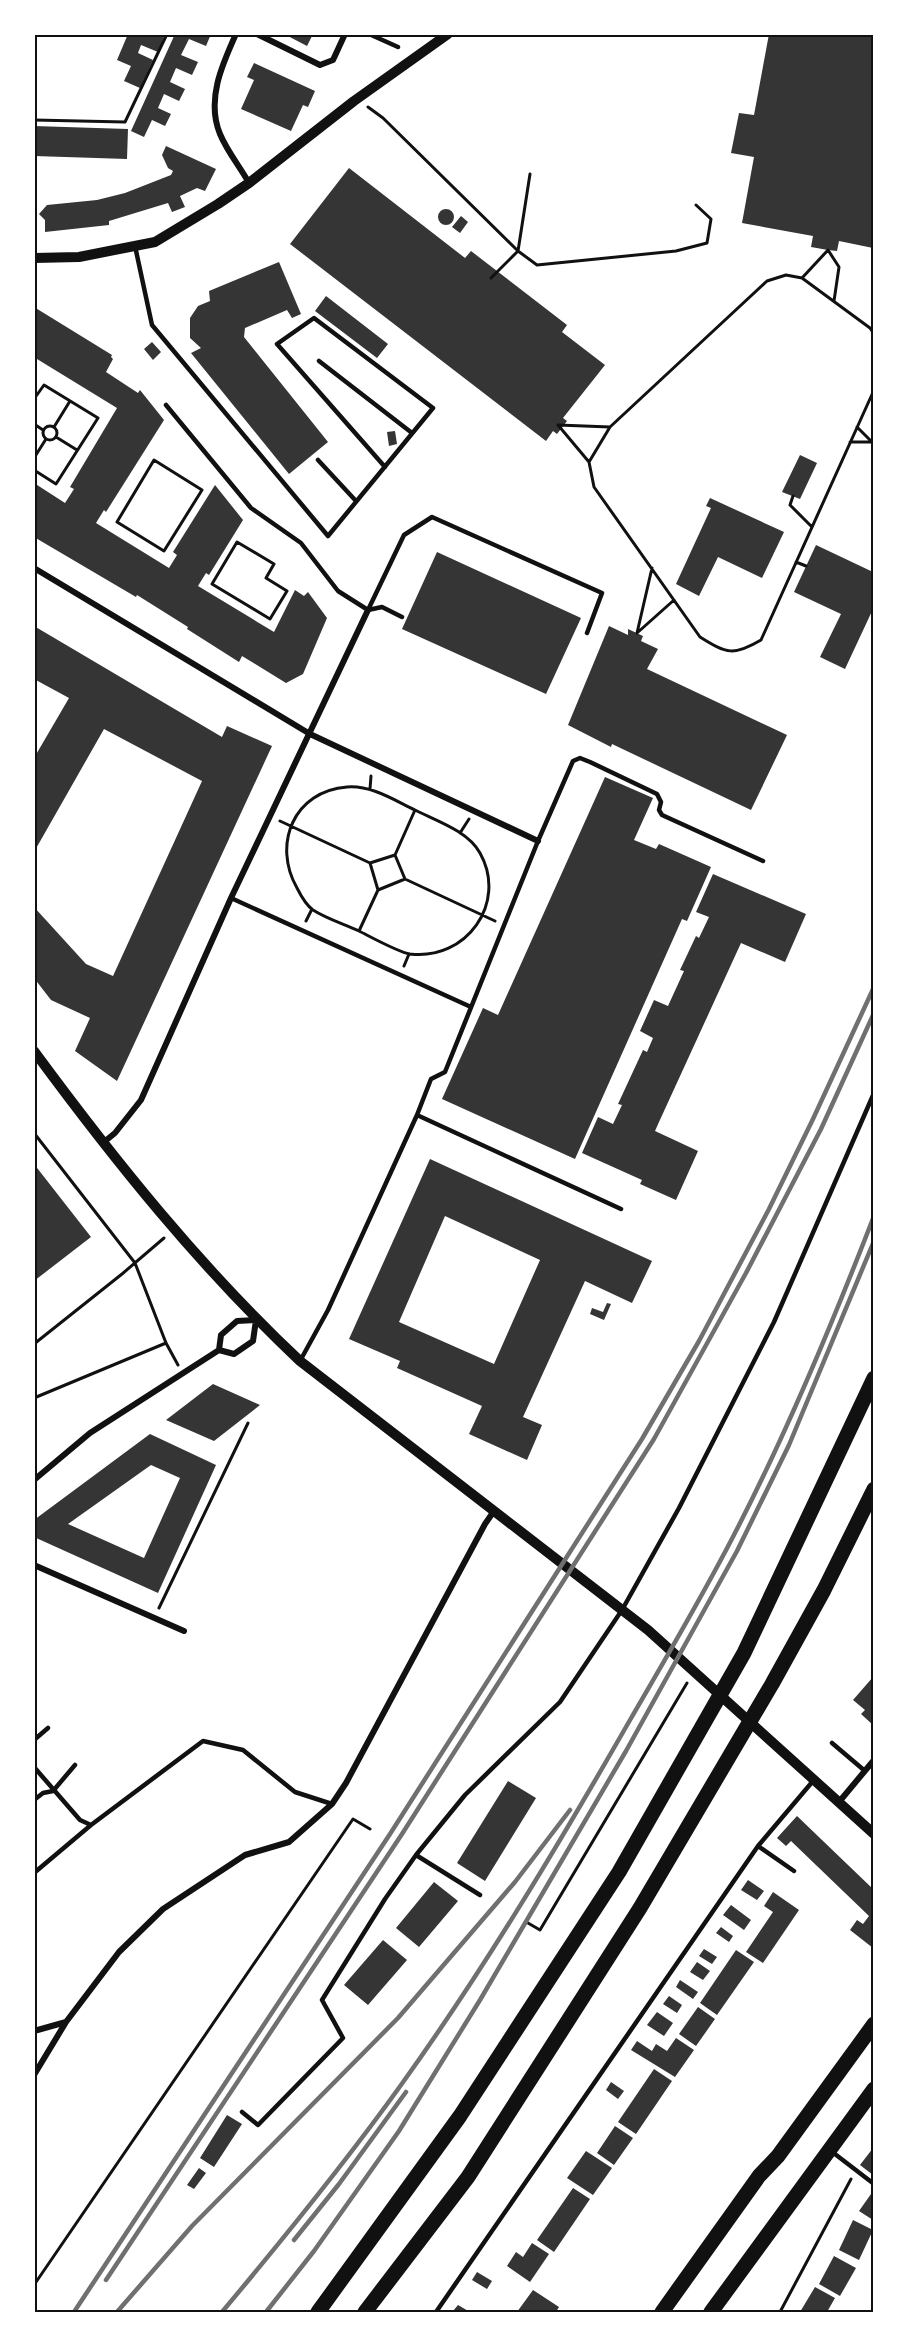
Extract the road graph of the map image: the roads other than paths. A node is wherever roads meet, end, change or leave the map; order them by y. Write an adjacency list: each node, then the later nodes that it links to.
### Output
1 (236, 34): 7 (street)
2 (257, 34): 3 (street)
3 (345, 34)
4 (369, 34): 6 (lane)
5 (448, 34): 7 (street)
6 (398, 47)
7 (249, 183): 8 (street)
8 (135, 246): 9 (street); 15 (lane)
9 (34, 258)
10 (319, 361): 12 (lane)
11 (166, 405): 17 (lane)
12 (412, 433): 14 (lane); 14 (lane)
13 (318, 460): 15 (lane)
14 (385, 466): 15 (lane)
15 (356, 501)
16 (34, 567): 20 (street)
17 (368, 610): 18 (lane); 19 (lane); 20 (street)
18 (402, 617)
19 (587, 633)
20 (310, 734): 21 (street); 23 (street)
21 (538, 841): 22 (lane); 24 (lane)
22 (763, 861)
23 (231, 898): 24 (lane); 28 (street)
24 (471, 1007): 27 (lane)
25 (34, 1051): 28 (street)
26 (873, 1093): 38 (lane)
27 (417, 1115): 29 (lane); 32 (lane)
28 (104, 1142): 30 (street)
29 (621, 1209)
30 (256, 1320): 31 (street); 31 (street); 32 (street)
31 (219, 1350): 34 (street)
32 (300, 1361): 36 (street)
33 (873, 1378): 67 (highway)
34 (34, 1480)
35 (873, 1489): 68 (highway)
36 (494, 1511): 38 (street); 51 (street)
37 (34, 1566): 39 (street)
38 (622, 1610): 47 (street); 55 (lane)
39 (184, 1631)
40 (48, 1728): 41 (lane)
41 (34, 1740)
42 (832, 1743): 46 (lane)
43 (873, 1760): 46 (street)
44 (75, 1765): 48 (lane)
45 (34, 1767): 48 (lane)
46 (865, 1771): 50 (street)
47 (813, 1781): 50 (street); 54 (lane)
48 (53, 1791): 49 (lane); 52 (lane)
49 (34, 1800)
50 (839, 1802): 53 (street)
51 (332, 1804): 52 (lane); 59 (street)
52 (91, 1825): 57 (lane)
53 (873, 1834)
54 (758, 1846): 56 (lane); 69 (lane)
55 (416, 1855): 58 (lane); 64 (lane)
56 (794, 1870)
57 (34, 1872)
58 (480, 1895)
59 (66, 2022): 61 (street); 62 (street)
60 (873, 2024): 70 (highway)
61 (34, 2031)
62 (34, 2075)
63 (873, 2089): 65 (highway)
64 (242, 2112)
65 (829, 2150): 66 (lane); 71 (highway)
66 (873, 2184)
67 (318, 2313)
68 (365, 2313)
69 (436, 2313)
70 (663, 2313)
71 (711, 2313)

